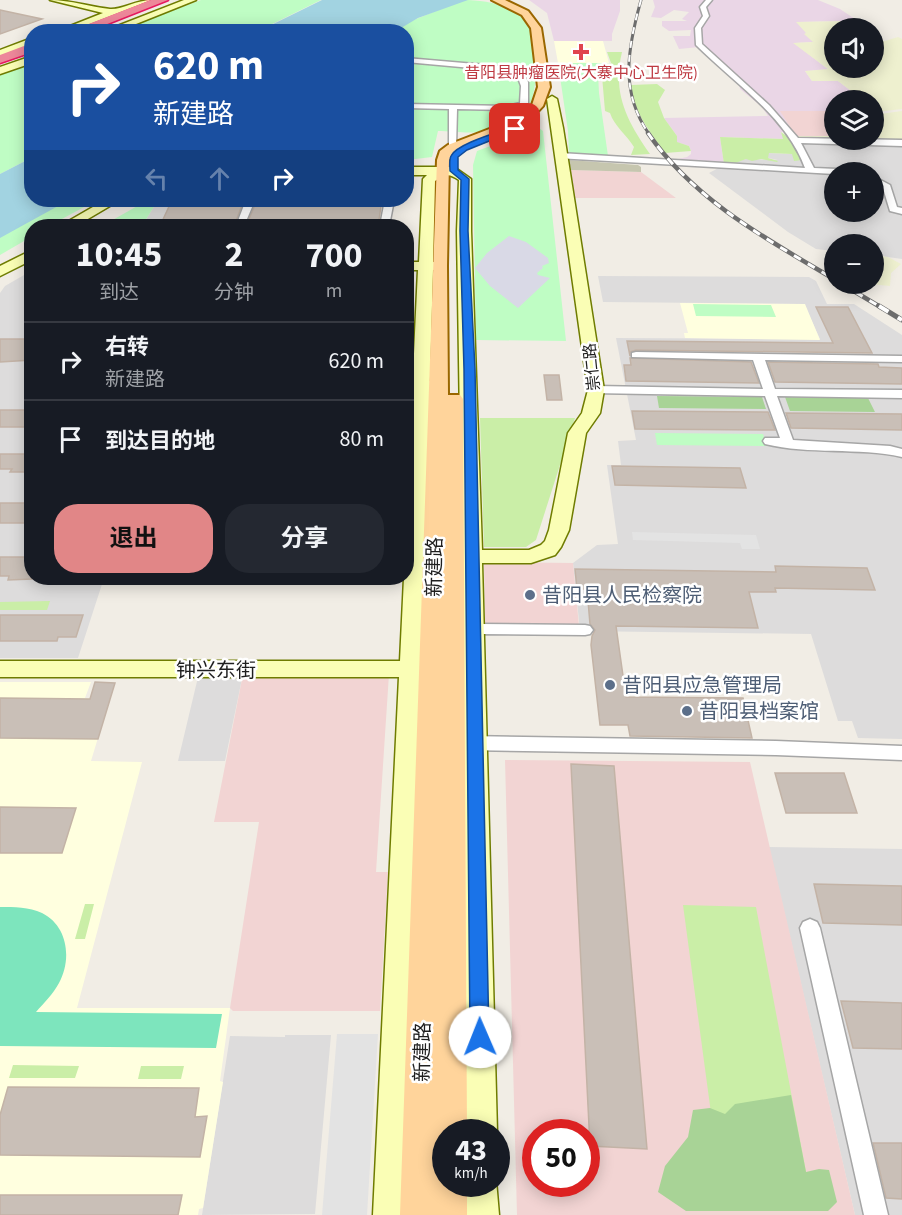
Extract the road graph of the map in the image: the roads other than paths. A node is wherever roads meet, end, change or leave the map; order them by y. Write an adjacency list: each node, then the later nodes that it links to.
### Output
1 (54, 0): 9 (main road)
2 (147, 0): 9 (main road)
3 (162, 0): 9 (highway)
4 (182, 0): 10 (highway)
5 (192, 0): 14 (main road)
6 (496, 0): 28 (main road)
7 (514, 0): 22 (main road)
8 (709, 0): 25 (street)
9 (118, 13): 10 (main road); 11 (main road); 12 (highway)
10 (135, 17): 13 (highway)
11 (84, 24)
12 (93, 24)
13 (116, 24)
14 (128, 24)
15 (24, 44): 17 (main road)
16 (24, 50): 18 (highway)
17 (0, 53)
18 (0, 59)
19 (24, 60): 21 (highway)
20 (414, 61): 24 (street)
21 (0, 69)
22 (552, 99): 27 (main road, 崇仁路); 28 (main road)
23 (414, 106): 24 (street)
24 (453, 107): 28 (street)
25 (794, 140): 26 (street); 30 (street)
26 (902, 143)
27 (560, 156): 30 (street); 47 (main road, 崇仁路)
28 (449, 165): 29 (main road); 41 (main road, 新建路); 53 (main road, 新建路)
29 (414, 168)
30 (810, 170): 31 (street)
31 (824, 171)
32 (884, 185): 35 (street)
33 (101, 207): 36 (main road)
34 (113, 207): 37 (main road)
35 (902, 211)
36 (80, 219)
37 (92, 219)
38 (24, 250): 40 (main road)
39 (24, 258): 42 (main road)
40 (0, 264)
41 (424, 266): 46 (main road, 新建路)
42 (0, 272)
43 (636, 355): 44 (street)
44 (758, 357): 45 (street); 48 (street)
45 (902, 359)
46 (423, 385): 53 (main road, 新建路); 57 (main road)
47 (596, 390): 48 (street); 53 (main road, 崇仁路)
48 (770, 392): 49 (street); 51 (street)
49 (902, 394)
50 (770, 441): 51 (street)
51 (787, 441): 52 (street)
52 (902, 453)
53 (453, 556): 55 (main road, 新建路); 57 (main road, 新建路)
54 (585, 630): 55 (street)
55 (463, 634): 58 (main road, 新建路)
56 (0, 669): 57 (main road, 钟兴东街)
57 (421, 669): 65 (main road); 66 (main road, 新建路)
58 (464, 747): 59 (street); 61 (main road, 新建路); 62 (main road)
59 (902, 754)
60 (810, 928): 69 (street)
61 (450, 1119)
62 (480, 1119)
63 (450, 1197): 67 (main road)
64 (482, 1197): 68 (main road)
65 (390, 1215)
66 (418, 1215)
67 (449, 1215)
68 (482, 1215)
69 (876, 1215)

